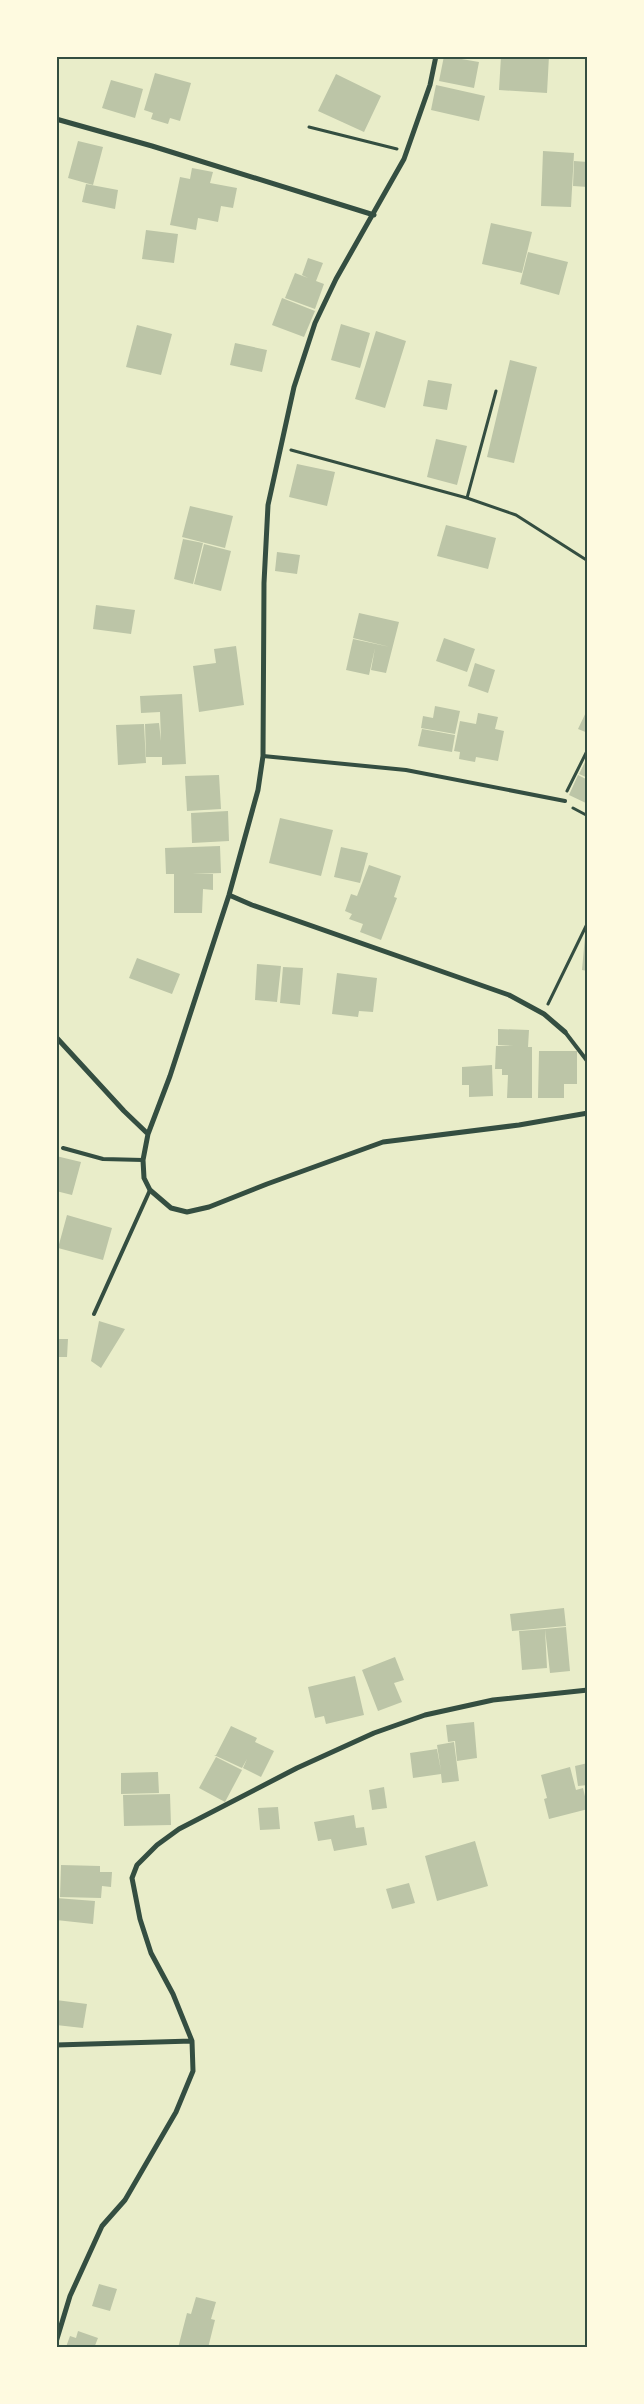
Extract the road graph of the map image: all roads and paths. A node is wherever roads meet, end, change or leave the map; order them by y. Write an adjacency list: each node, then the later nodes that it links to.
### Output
1 (436, 56): 4 (street)
2 (56, 119): 5 (street)
3 (309, 127): 4 (path)
4 (407, 151): 5 (street)
5 (374, 215): 7 (street)
6 (496, 390): 8 (path)
7 (281, 447): 8 (path); 11 (street)
8 (467, 498): 9 (path)
9 (588, 561)
10 (588, 749): 12 (path)
11 (263, 756): 12 (lane); 14 (street)
12 (565, 801): 13 (path)
13 (588, 816)
14 (229, 895): 16 (street); 21 (street)
15 (588, 922): 16 (path)
16 (544, 1014): 17 (street)
17 (565, 1032): 19 (lane)
18 (56, 1036): 21 (street)
19 (588, 1062)
20 (588, 1113): 24 (street)
21 (148, 1134): 23 (street)
22 (63, 1148): 23 (lane)
23 (143, 1160): 24 (street)
24 (150, 1190): 25 (lane)
25 (94, 1314)
26 (588, 1690): 27 (street)
27 (192, 2041): 28 (street); 29 (street)
28 (56, 2045)
29 (56, 2342)

